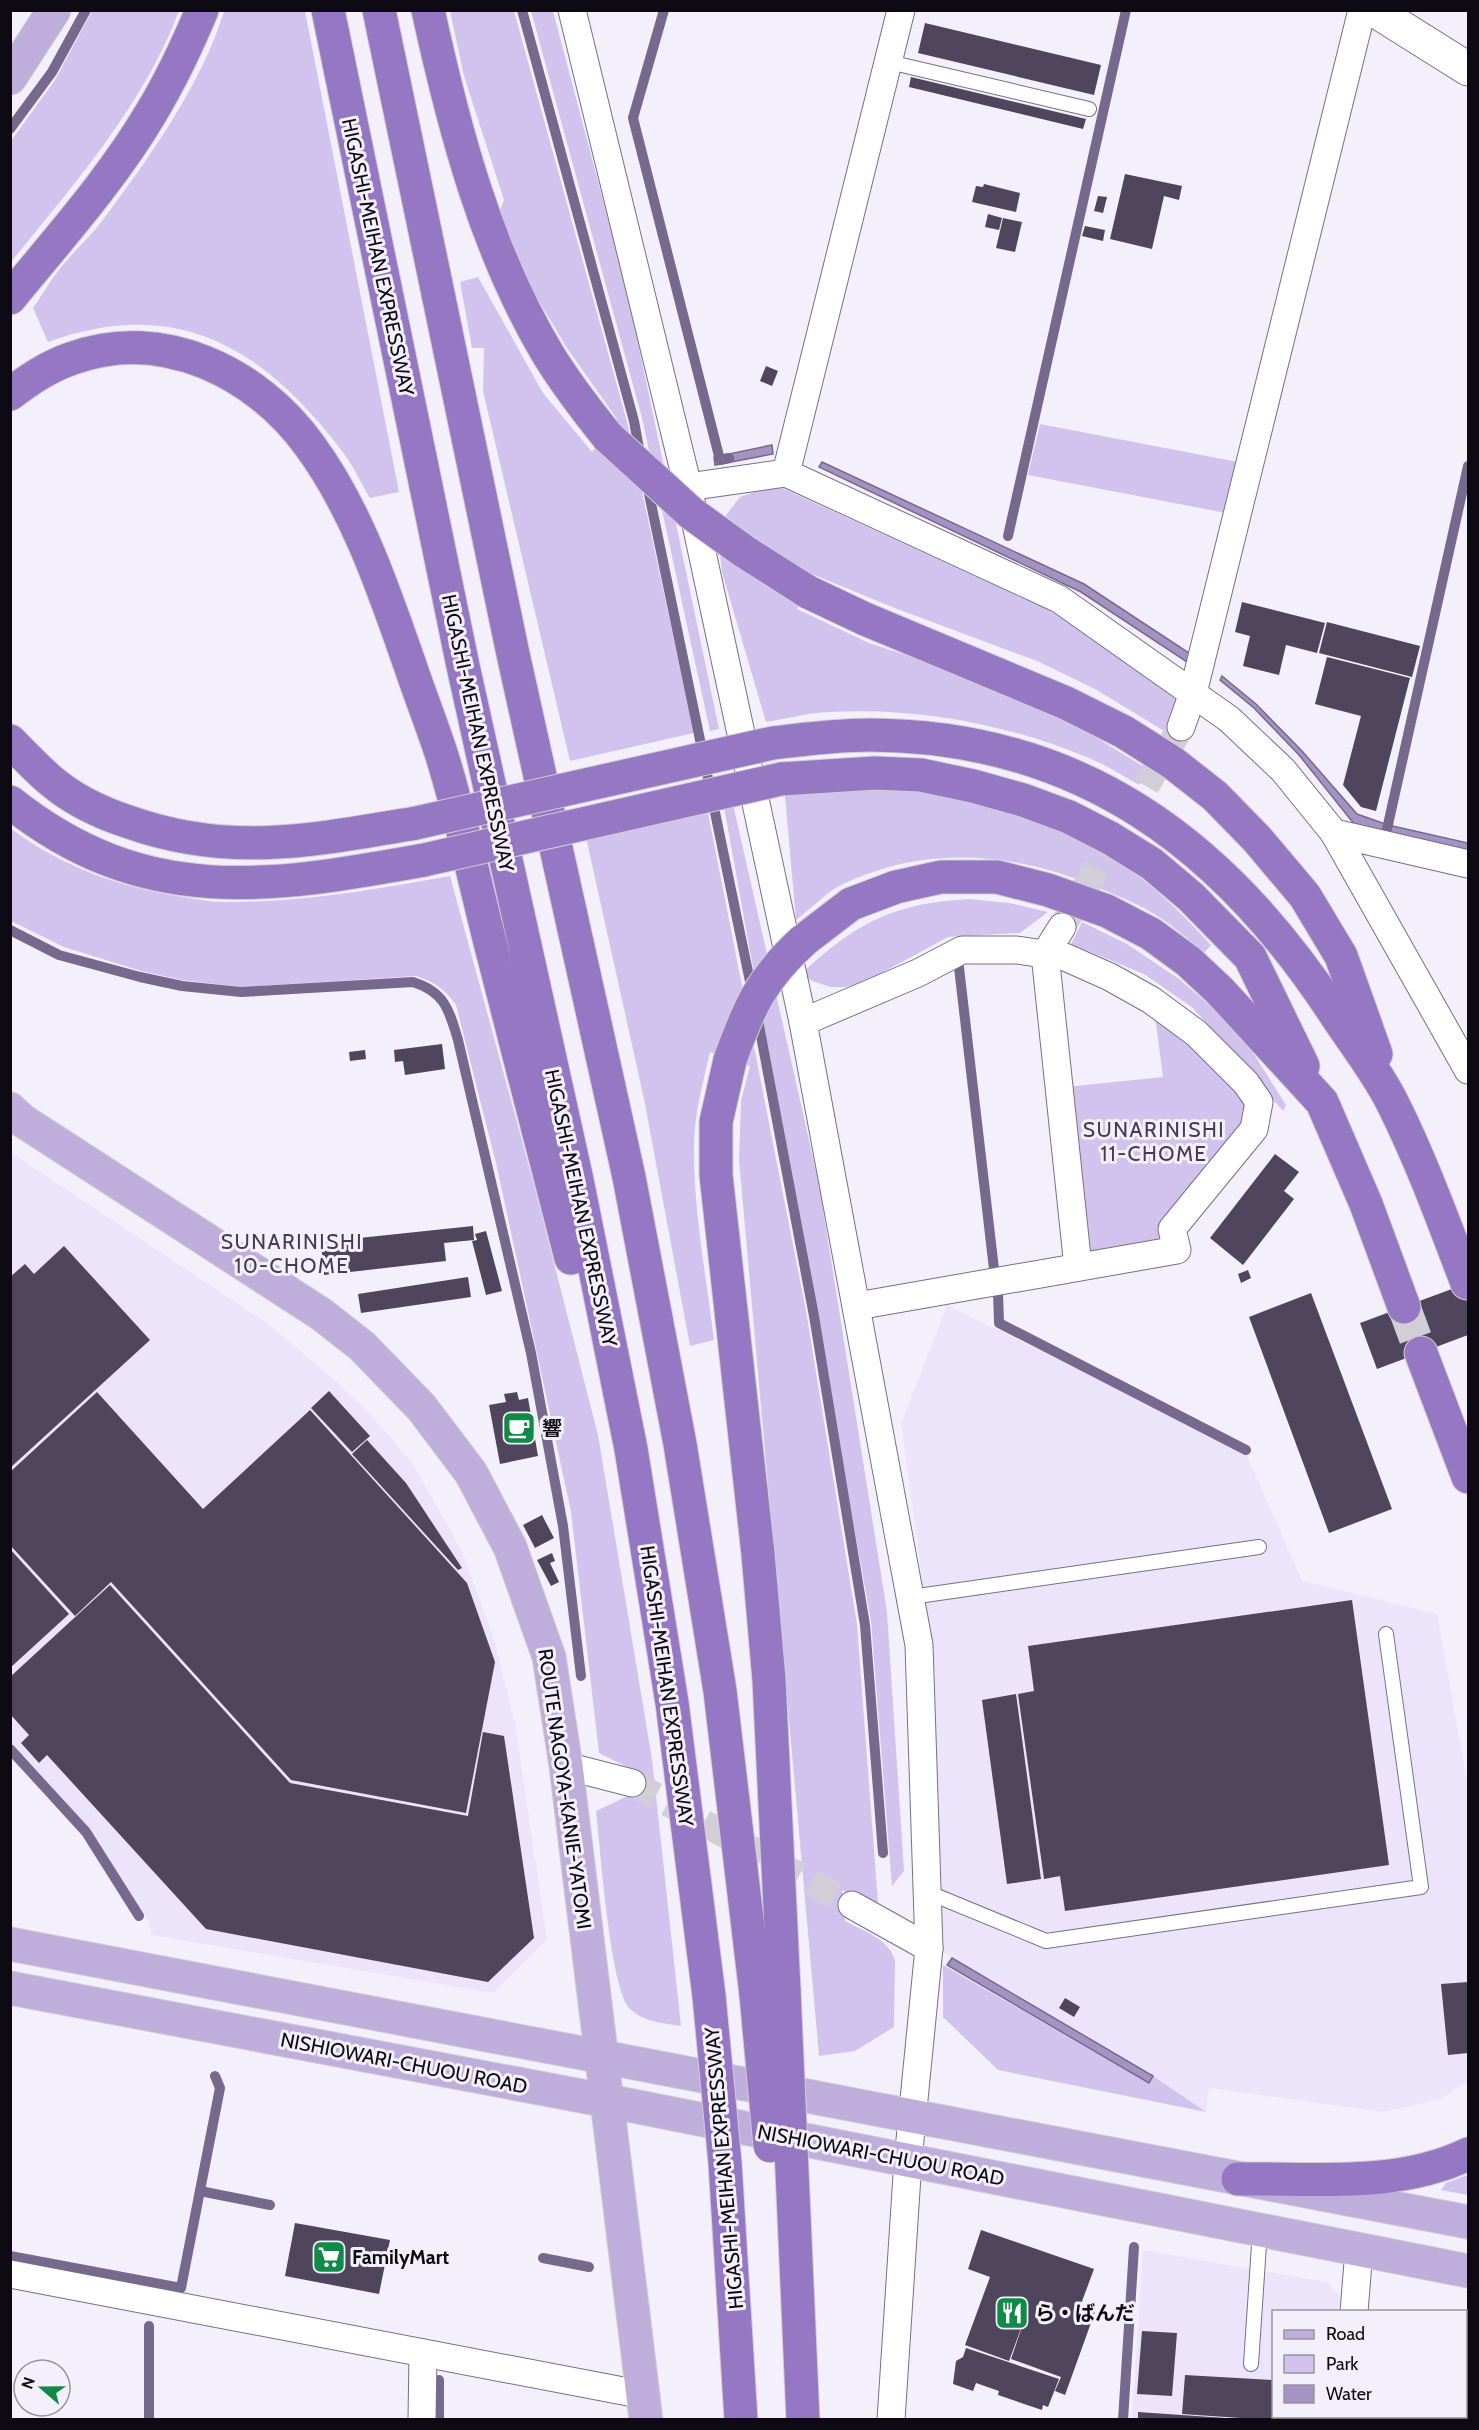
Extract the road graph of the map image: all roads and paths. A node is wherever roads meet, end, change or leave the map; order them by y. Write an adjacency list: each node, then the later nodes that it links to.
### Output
1 (54, 10): 11 (main road)
2 (202, 10): 14 (highway)
3 (328, 10): 36 (highway, HIGASHI-MEIHAN EXPRESSWAY)
4 (379, 10): 48 (highway)
5 (428, 10): 29 (highway, bridge)
6 (572, 10): 17 (street)
7 (901, 10): 10 (street)
8 (1362, 10): 18 (street)
9 (1374, 10): 12 (street)
10 (889, 62): 13 (lane); 16 (street)
11 (13, 68)
12 (1468, 69)
13 (1089, 109)
14 (10, 298)
15 (10, 394): 36 (highway)
16 (786, 473): 17 (street); 18 (street)
17 (688, 487): 26 (street)
18 (1193, 693): 19 (street); 22 (street)
19 (1181, 727)
20 (10, 741): 29 (highway, bridge)
21 (10, 802): 28 (highway, bridge)
22 (1334, 833): 23 (street); 27 (street)
23 (1468, 864)
24 (1062, 927): 25 (street)
25 (1045, 954): 26 (street); 31 (street); 31 (street)
26 (803, 1022): 33 (street)
27 (1468, 1070)
28 (1322, 1102): 34 (highway); 48 (highway, bridge)
29 (1392, 1102): 32 (highway)
30 (10, 1110): 41 (main road, ROUTE NAGOYA-KANIE-YATOMI)
31 (1078, 1267): 33 (street)
32 (1467, 1283)
33 (857, 1306): 39 (street)
34 (1404, 1307)
35 (1421, 1353): 37 (highway)
36 (631, 1449): 65 (highway, HIGASHI-MEIHAN EXPRESSWAY, bridge)
37 (1467, 1478)
38 (1259, 1547): 39 (lane)
39 (911, 1597): 43 (street)
40 (1386, 1634): 43 (lane)
41 (566, 1766): 42 (street); 49 (main road, ROUTE NAGOYA-KANIE-YATOMI)
42 (632, 1783)
43 (927, 1892): 46 (street)
44 (852, 1905): 46 (street)
45 (10, 1944): 49 (main road)
46 (929, 1948): 51 (street)
47 (10, 1988): 50 (main road, NISHIOWARI-CHUOU ROAD)
48 (770, 1993): 66 (highway, bridge); 67 (highway, bridge)
49 (602, 2056): 50 (main road, ROUTE NAGOYA-KANIE-YATOMI); 51 (main road)
50 (608, 2102): 53 (main road, NISHIOWARI-CHUOU ROAD); 63 (main road, ROUTE NAGOYA-KANIE-YATOMI)
51 (913, 2116): 53 (street); 54 (main road)
52 (1468, 2154): 54 (highway)
53 (908, 2160): 56 (main road, NISHIOWARI-CHUOU ROAD); 68 (street)
54 (1238, 2179): 55 (main road)
55 (1468, 2222)
56 (1260, 2230): 57 (main road, NISHIOWARI-CHUOU ROAD); 62 (lane)
57 (1359, 2250): 58 (main road, NISHIOWARI-CHUOU ROAD); 60 (street)
58 (1468, 2271)
59 (10, 2274): 61 (street)
60 (1354, 2310)
61 (423, 2353): 63 (street); 64 (street)
62 (1251, 2364)
63 (645, 2407)
64 (422, 2420)
65 (741, 2420)
66 (788, 2420)
67 (803, 2420)
68 (891, 2420)

